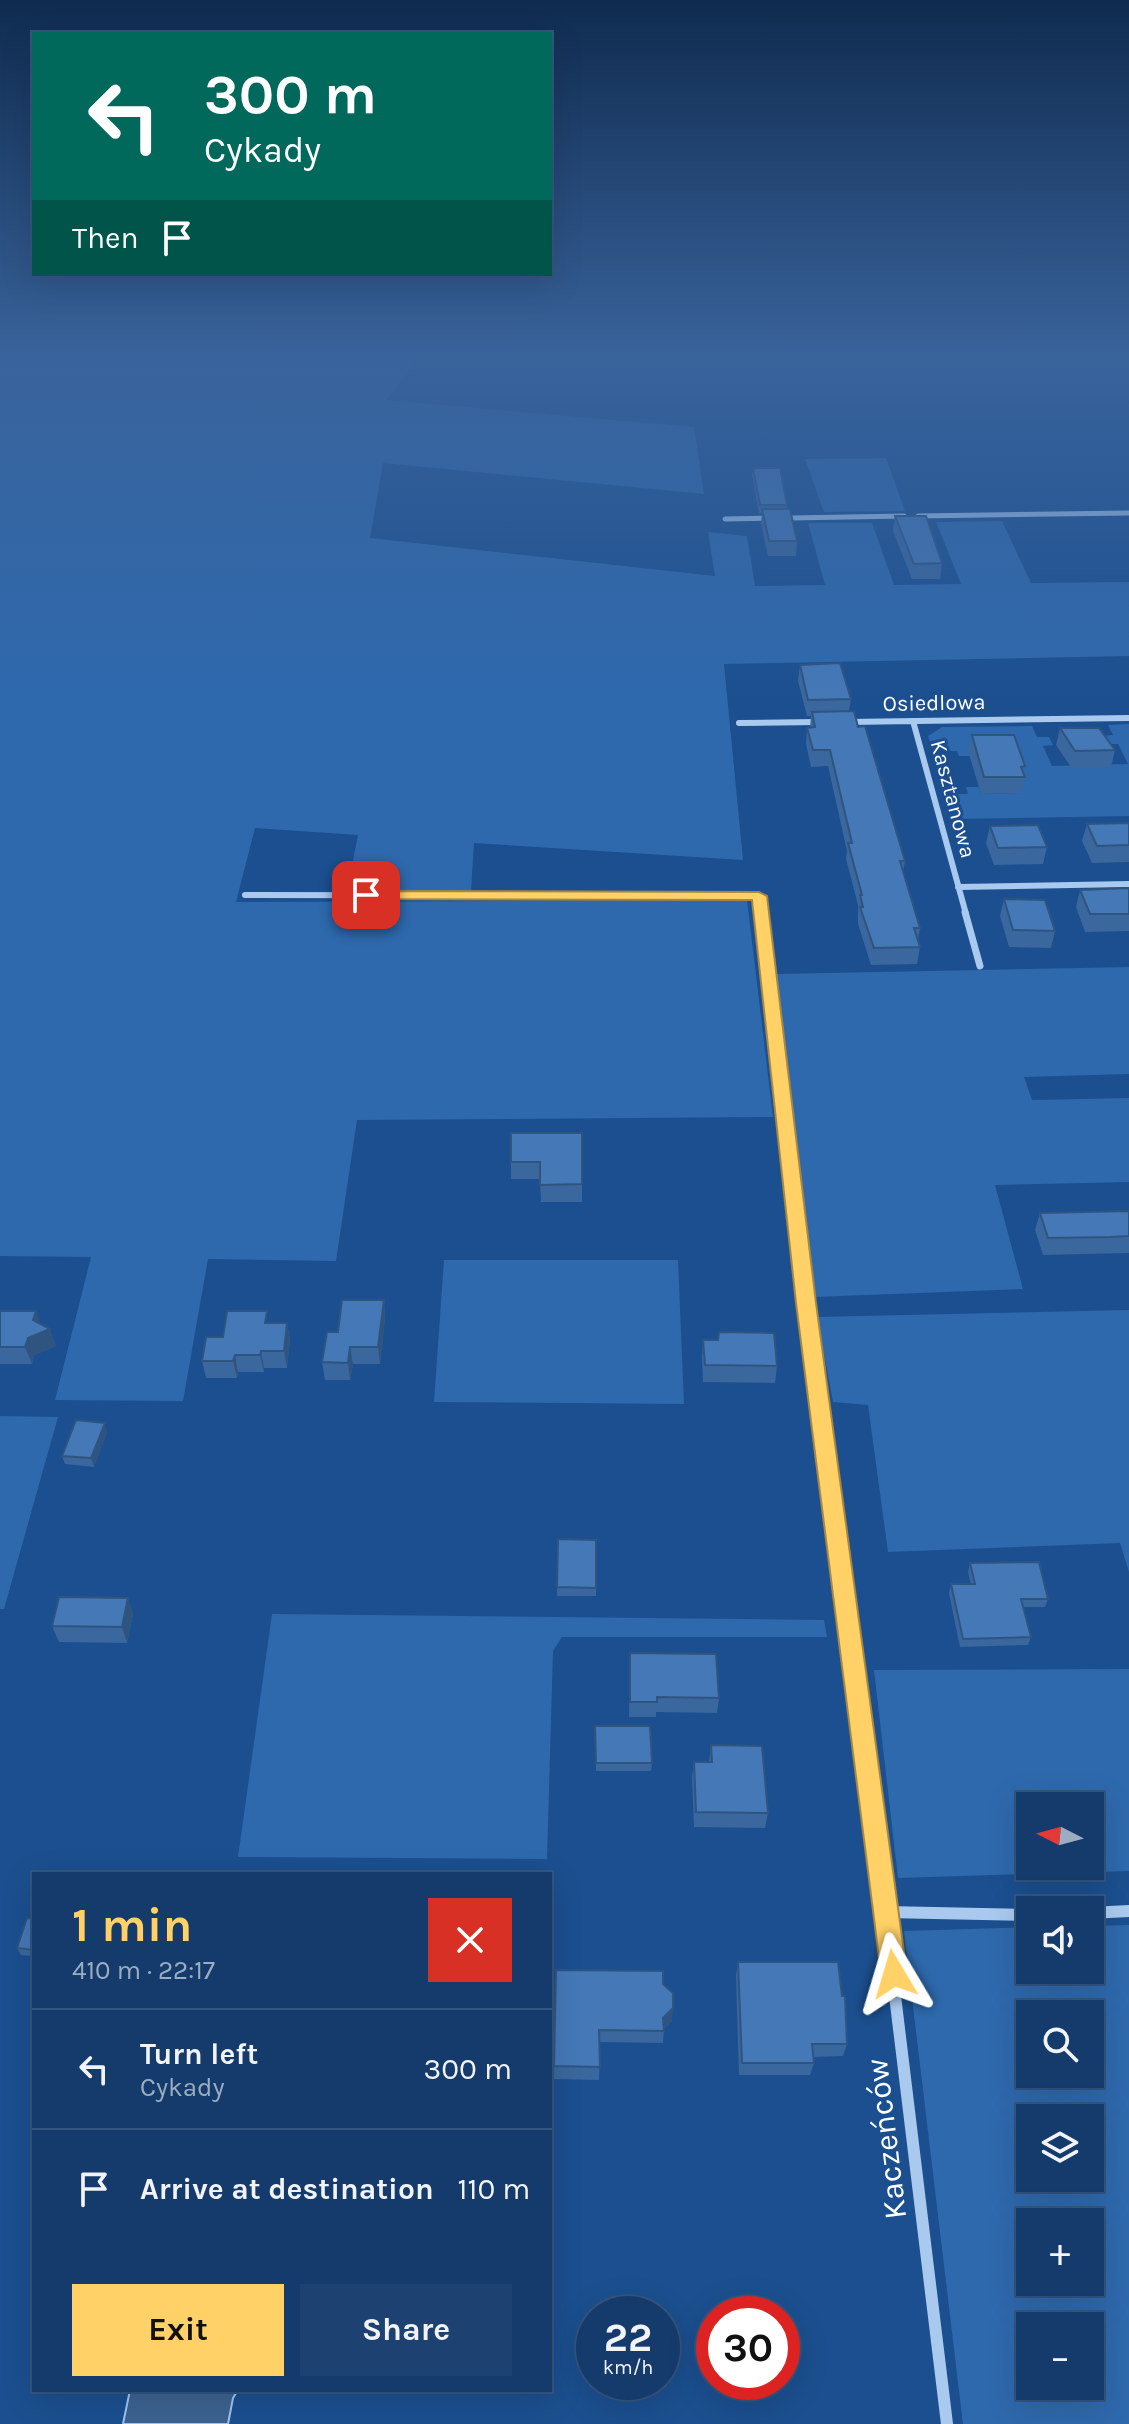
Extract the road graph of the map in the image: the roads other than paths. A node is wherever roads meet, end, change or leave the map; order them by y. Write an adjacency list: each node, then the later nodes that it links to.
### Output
1 (1129, 513): 2 (street)
2 (725, 519)
3 (1129, 718): 4 (street, Osiedlowa)
4 (913, 721): 5 (street, Osiedlowa); 7 (street, Kasztanowa)
5 (739, 723)
6 (1129, 884): 7 (street, Kasztanowa)
7 (958, 887): 9 (street, Kasztanowa)
8 (245, 895): 11 (street, Kaczeńców)
9 (980, 966)
10 (1129, 1911): 12 (street)
11 (886, 1912): 13 (street); 14 (street, Kaczeńców)
12 (1104, 1912)
13 (1016, 1915)
14 (947, 2424)

